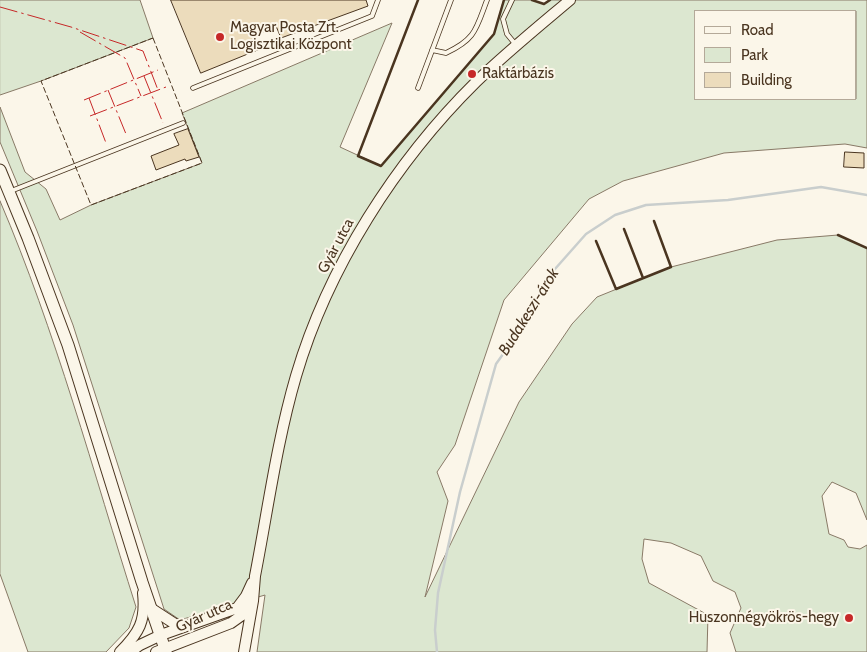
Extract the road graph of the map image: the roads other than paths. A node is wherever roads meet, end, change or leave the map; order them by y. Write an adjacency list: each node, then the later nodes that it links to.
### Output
1 (378, 0): 8 (lane)
2 (451, 0): 7 (lane)
3 (487, 0): 7 (lane)
4 (512, 0): 6 (lane)
5 (570, 0): 6 (main road, Gyár utca)
6 (516, 45): 13 (main road, Gyár utca)
7 (432, 50): 9 (lane)
8 (192, 88)
9 (418, 88)
10 (183, 123): 12 (lane)
11 (0, 170): 12 (main road)
12 (9, 192): 14 (main road)
13 (255, 576): 15 (main road, Gyár utca); 17 (main road, Gyár utca)
14 (142, 582): 16 (main road); 20 (main road)
15 (253, 602): 19 (main road, Gyár utca); 22 (main road)
16 (152, 608): 17 (main road); 18 (main road)
17 (188, 626): 18 (main road, Gyár utca)
18 (161, 636): 19 (main road); 21 (main road, Gyár utca)
19 (162, 651)
20 (120, 652)
21 (130, 652)
22 (244, 652)

